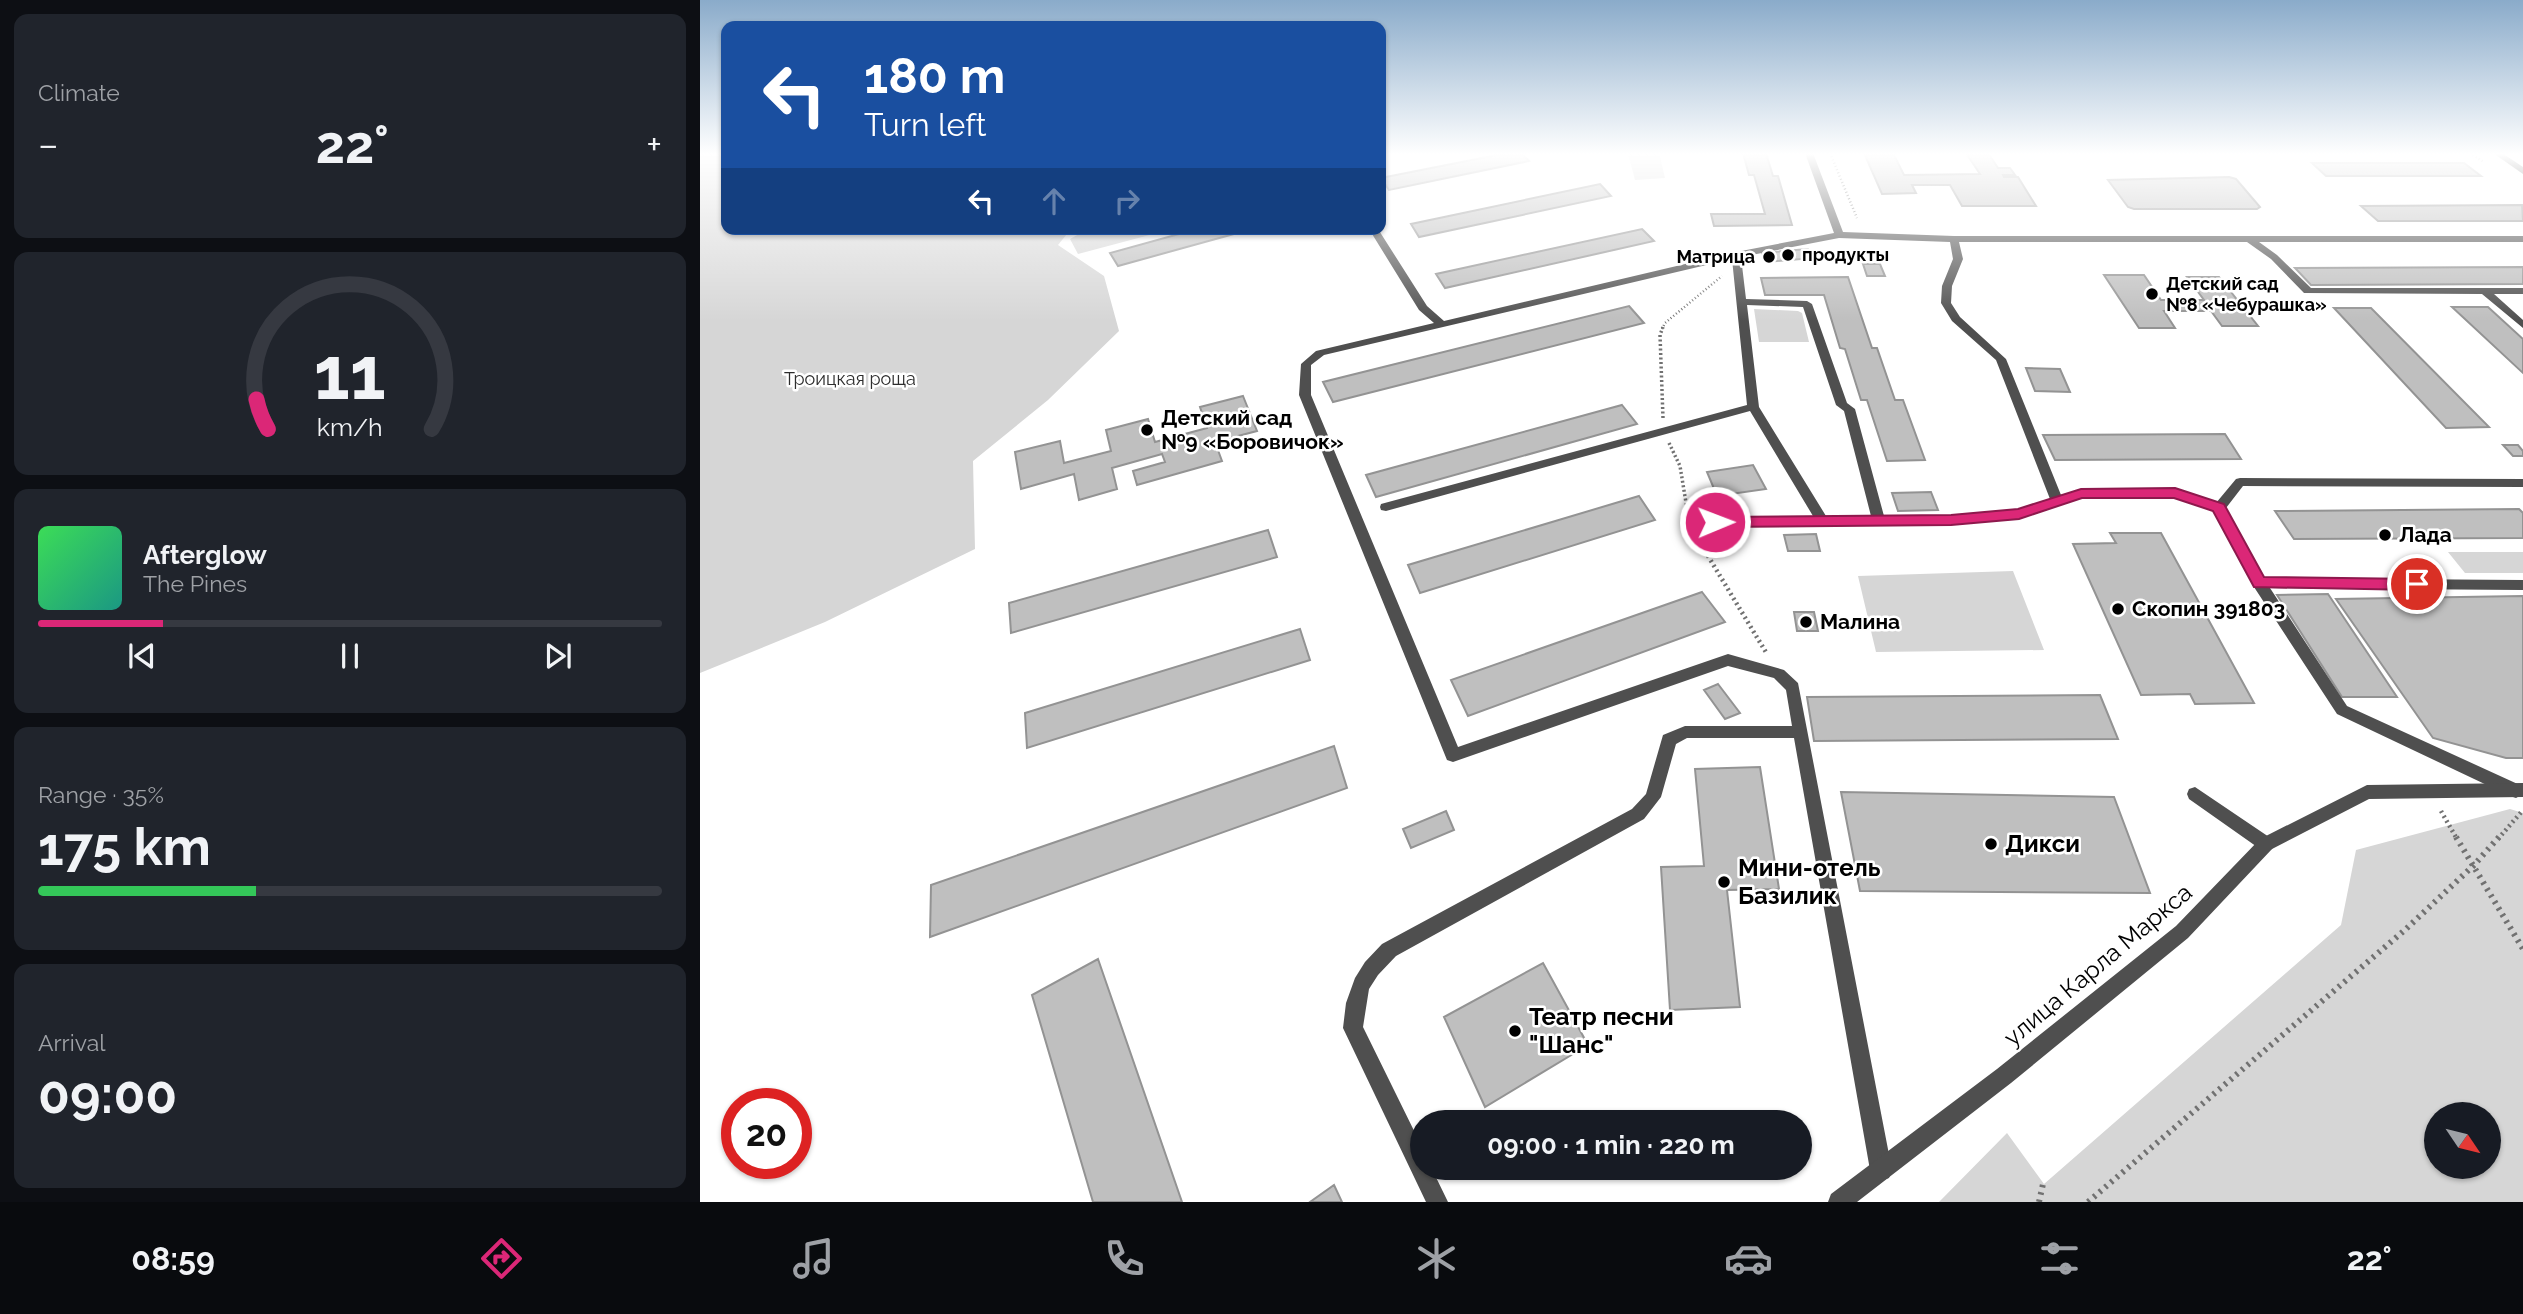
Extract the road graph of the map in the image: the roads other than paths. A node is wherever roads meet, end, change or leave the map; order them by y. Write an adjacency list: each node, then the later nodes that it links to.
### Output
1 (1830, 209): 3 (street)
2 (1377, 235): 11 (street)
3 (1839, 235): 4 (street); 7 (street)
4 (1954, 239): 5 (street); 15 (street)
5 (2249, 239): 6 (street); 8 (street)
6 (2523, 239)
7 (1736, 260): 10 (street); 11 (street)
8 (2485, 291): 9 (street); 12 (street)
9 (2523, 291)
10 (1741, 302): 13 (street); 19 (street)
11 (1443, 324): 23 (street)
12 (2523, 325)
13 (1753, 407): 16 (street); 18 (street)
14 (2523, 483): 17 (street)
15 (2057, 501): 17 (street); 19 (street)
16 (1386, 507)
17 (2219, 508): 21 (street)
18 (1822, 520): 19 (street); 20 (street)
19 (1879, 520)
20 (1715, 522)
21 (2259, 583): 22 (street); 24 (street)
22 (2523, 586)
23 (1801, 732): 27 (street); 28 (street)
24 (2519, 790): 26 (street, улица Карла Маркса)
25 (2195, 794): 26 (street)
26 (2266, 844): 27 (street, улица Карла Маркса)
27 (1881, 1170): 29 (street, улица Карла Маркса)
28 (1437, 1202)
29 (1839, 1202)

